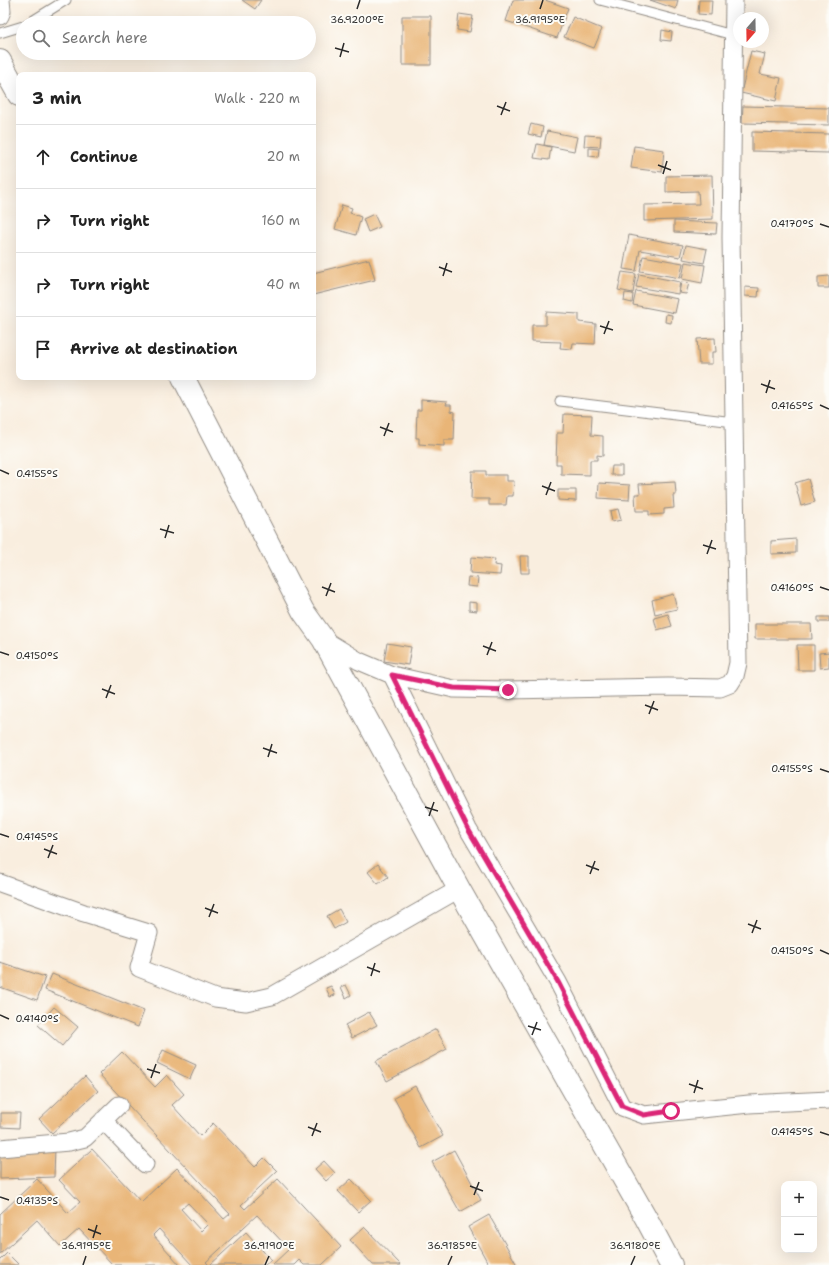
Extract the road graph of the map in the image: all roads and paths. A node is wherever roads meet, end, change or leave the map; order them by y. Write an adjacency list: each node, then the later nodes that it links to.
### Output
1 (1, 0): 6 (street)
2 (66, 0): 7 (lane)
3 (600, 0): 10 (lane)
4 (734, 0): 5 (street)
5 (734, 12)
6 (0, 16)
7 (40, 16)
8 (16, 28): 9 (lane)
9 (0, 33)
10 (733, 35): 15 (street)
11 (0, 61): 12 (street)
12 (16, 90)
13 (185, 380): 16 (street)
14 (560, 401): 15 (lane)
15 (734, 422): 17 (street)
16 (323, 639): 17 (street); 19 (street)
17 (392, 675): 20 (street)
18 (0, 883): 19 (street)
19 (459, 889): 25 (street)
20 (829, 1100)
21 (119, 1105): 22 (street)
22 (103, 1120): 23 (street); 24 (street)
23 (0, 1148)
24 (145, 1164)
25 (671, 1265)

